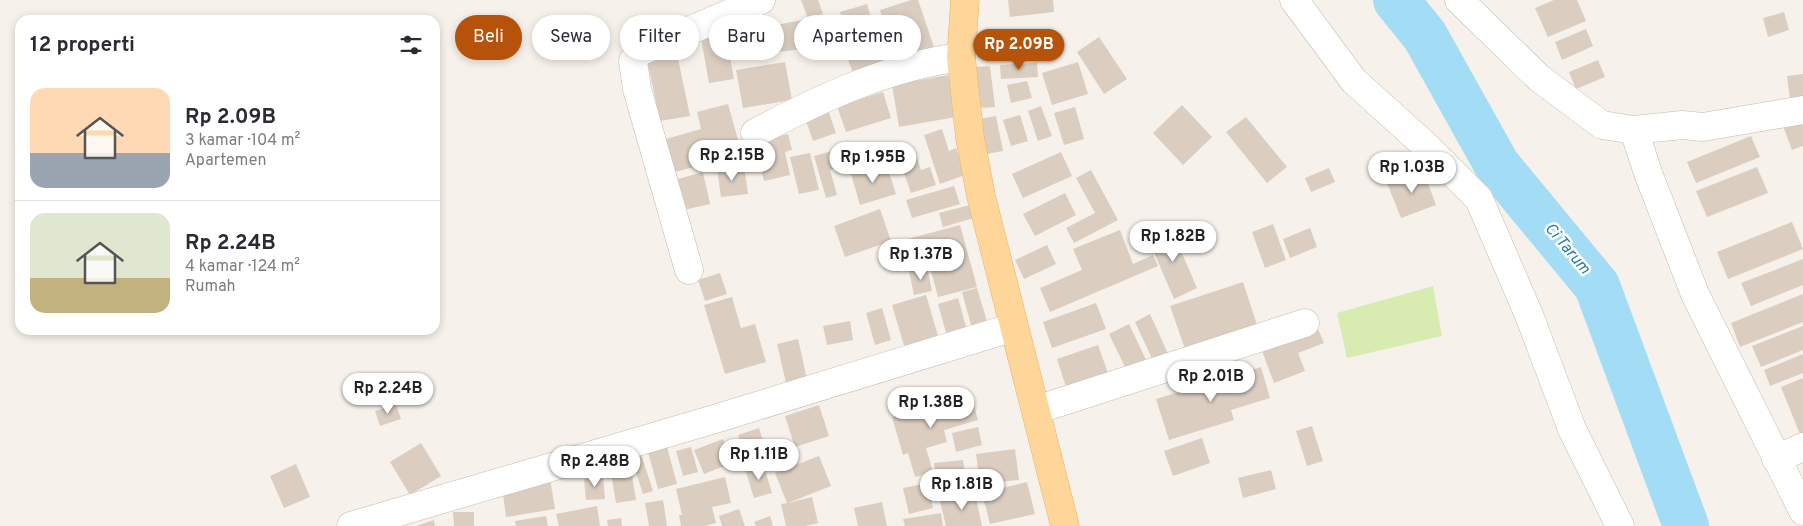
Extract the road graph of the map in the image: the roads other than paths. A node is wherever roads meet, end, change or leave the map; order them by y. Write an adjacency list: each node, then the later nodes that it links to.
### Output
1 (761, 0): 9 (street)
2 (965, 0): 5 (main road)
3 (1294, 0): 18 (street)
4 (1459, 0): 7 (street)
5 (961, 57): 8 (street); 11 (main road)
6 (1803, 110): 7 (street)
7 (1634, 130): 14 (street)
8 (755, 133)
9 (689, 270)
10 (1305, 323): 12 (street)
11 (1014, 327): 12 (main road); 16 (street)
12 (1036, 410): 17 (main road)
13 (1803, 447): 14 (street)
14 (1776, 459): 15 (street)
15 (1803, 511)
16 (350, 526)
17 (1065, 526)
18 (1620, 526)

